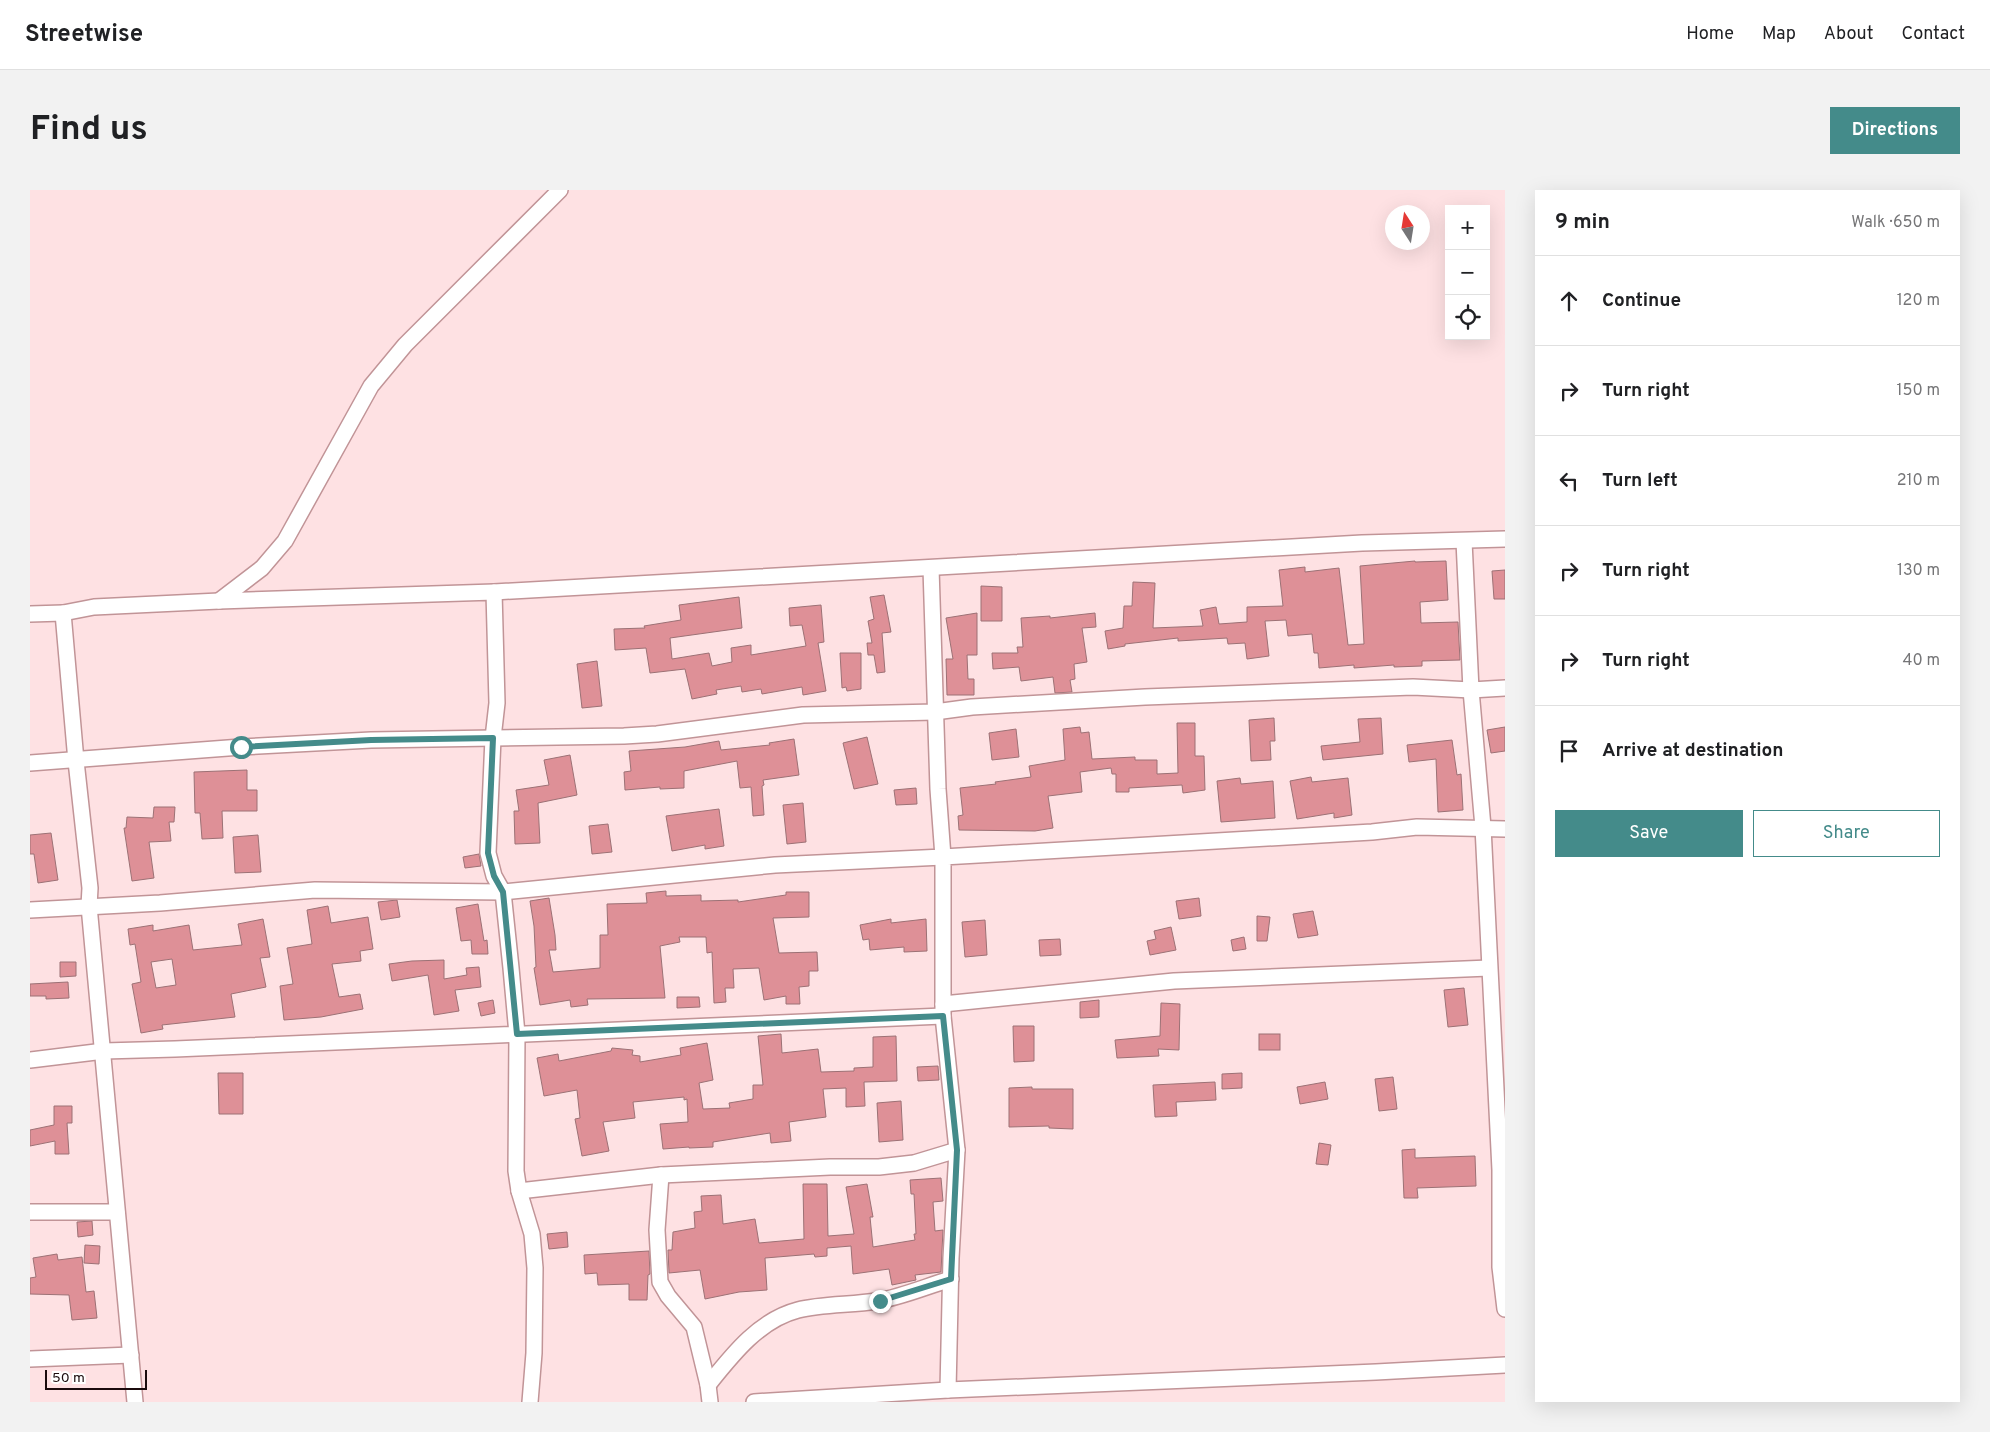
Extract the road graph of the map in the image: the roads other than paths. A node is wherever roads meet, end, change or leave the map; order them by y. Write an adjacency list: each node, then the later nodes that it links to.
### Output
1 (560, 190): 6 (street)
2 (1505, 540): 3 (street)
3 (1464, 541): 4 (street); 10 (street)
4 (931, 568): 5 (street); 11 (street)
5 (494, 592): 6 (street); 12 (street)
6 (219, 601): 7 (street)
7 (63, 613): 8 (street); 13 (street)
8 (30, 614)
9 (1505, 688): 10 (street)
10 (1471, 690): 11 (street); 15 (street)
11 (935, 712): 12 (street); 17 (street)
12 (493, 738): 13 (street); 18 (street)
13 (76, 761): 14 (street); 19 (street)
14 (30, 763)
15 (1483, 827): 16 (street); 17 (street); 21 (street)
16 (1505, 829)
17 (943, 857): 18 (street); 22 (street)
18 (503, 892): 19 (street); 23 (street)
19 (89, 906): 20 (street); 24 (street)
20 (30, 910)
21 (1489, 968): 22 (street); 26 (street)
22 (943, 1010): 23 (street); 27 (street)
23 (517, 1034): 24 (street); 28 (street)
24 (104, 1051): 25 (street); 33 (street)
25 (30, 1060)
26 (1501, 1111): 35 (street)
27 (957, 1150): 29 (street); 34 (street)
28 (516, 1171): 30 (street); 31 (street)
29 (661, 1176): 30 (street); 39 (street)
30 (546, 1188): 31 (street)
31 (519, 1191): 42 (street)
32 (30, 1212): 33 (street)
33 (117, 1212): 36 (street)
34 (951, 1279): 39 (street); 40 (street)
35 (1505, 1309)
36 (131, 1355): 37 (street); 41 (street)
37 (30, 1359)
38 (1505, 1365): 40 (street)
39 (708, 1385): 43 (street)
40 (948, 1390): 44 (street)
41 (135, 1402)
42 (530, 1402)
43 (710, 1402)
44 (754, 1402)

